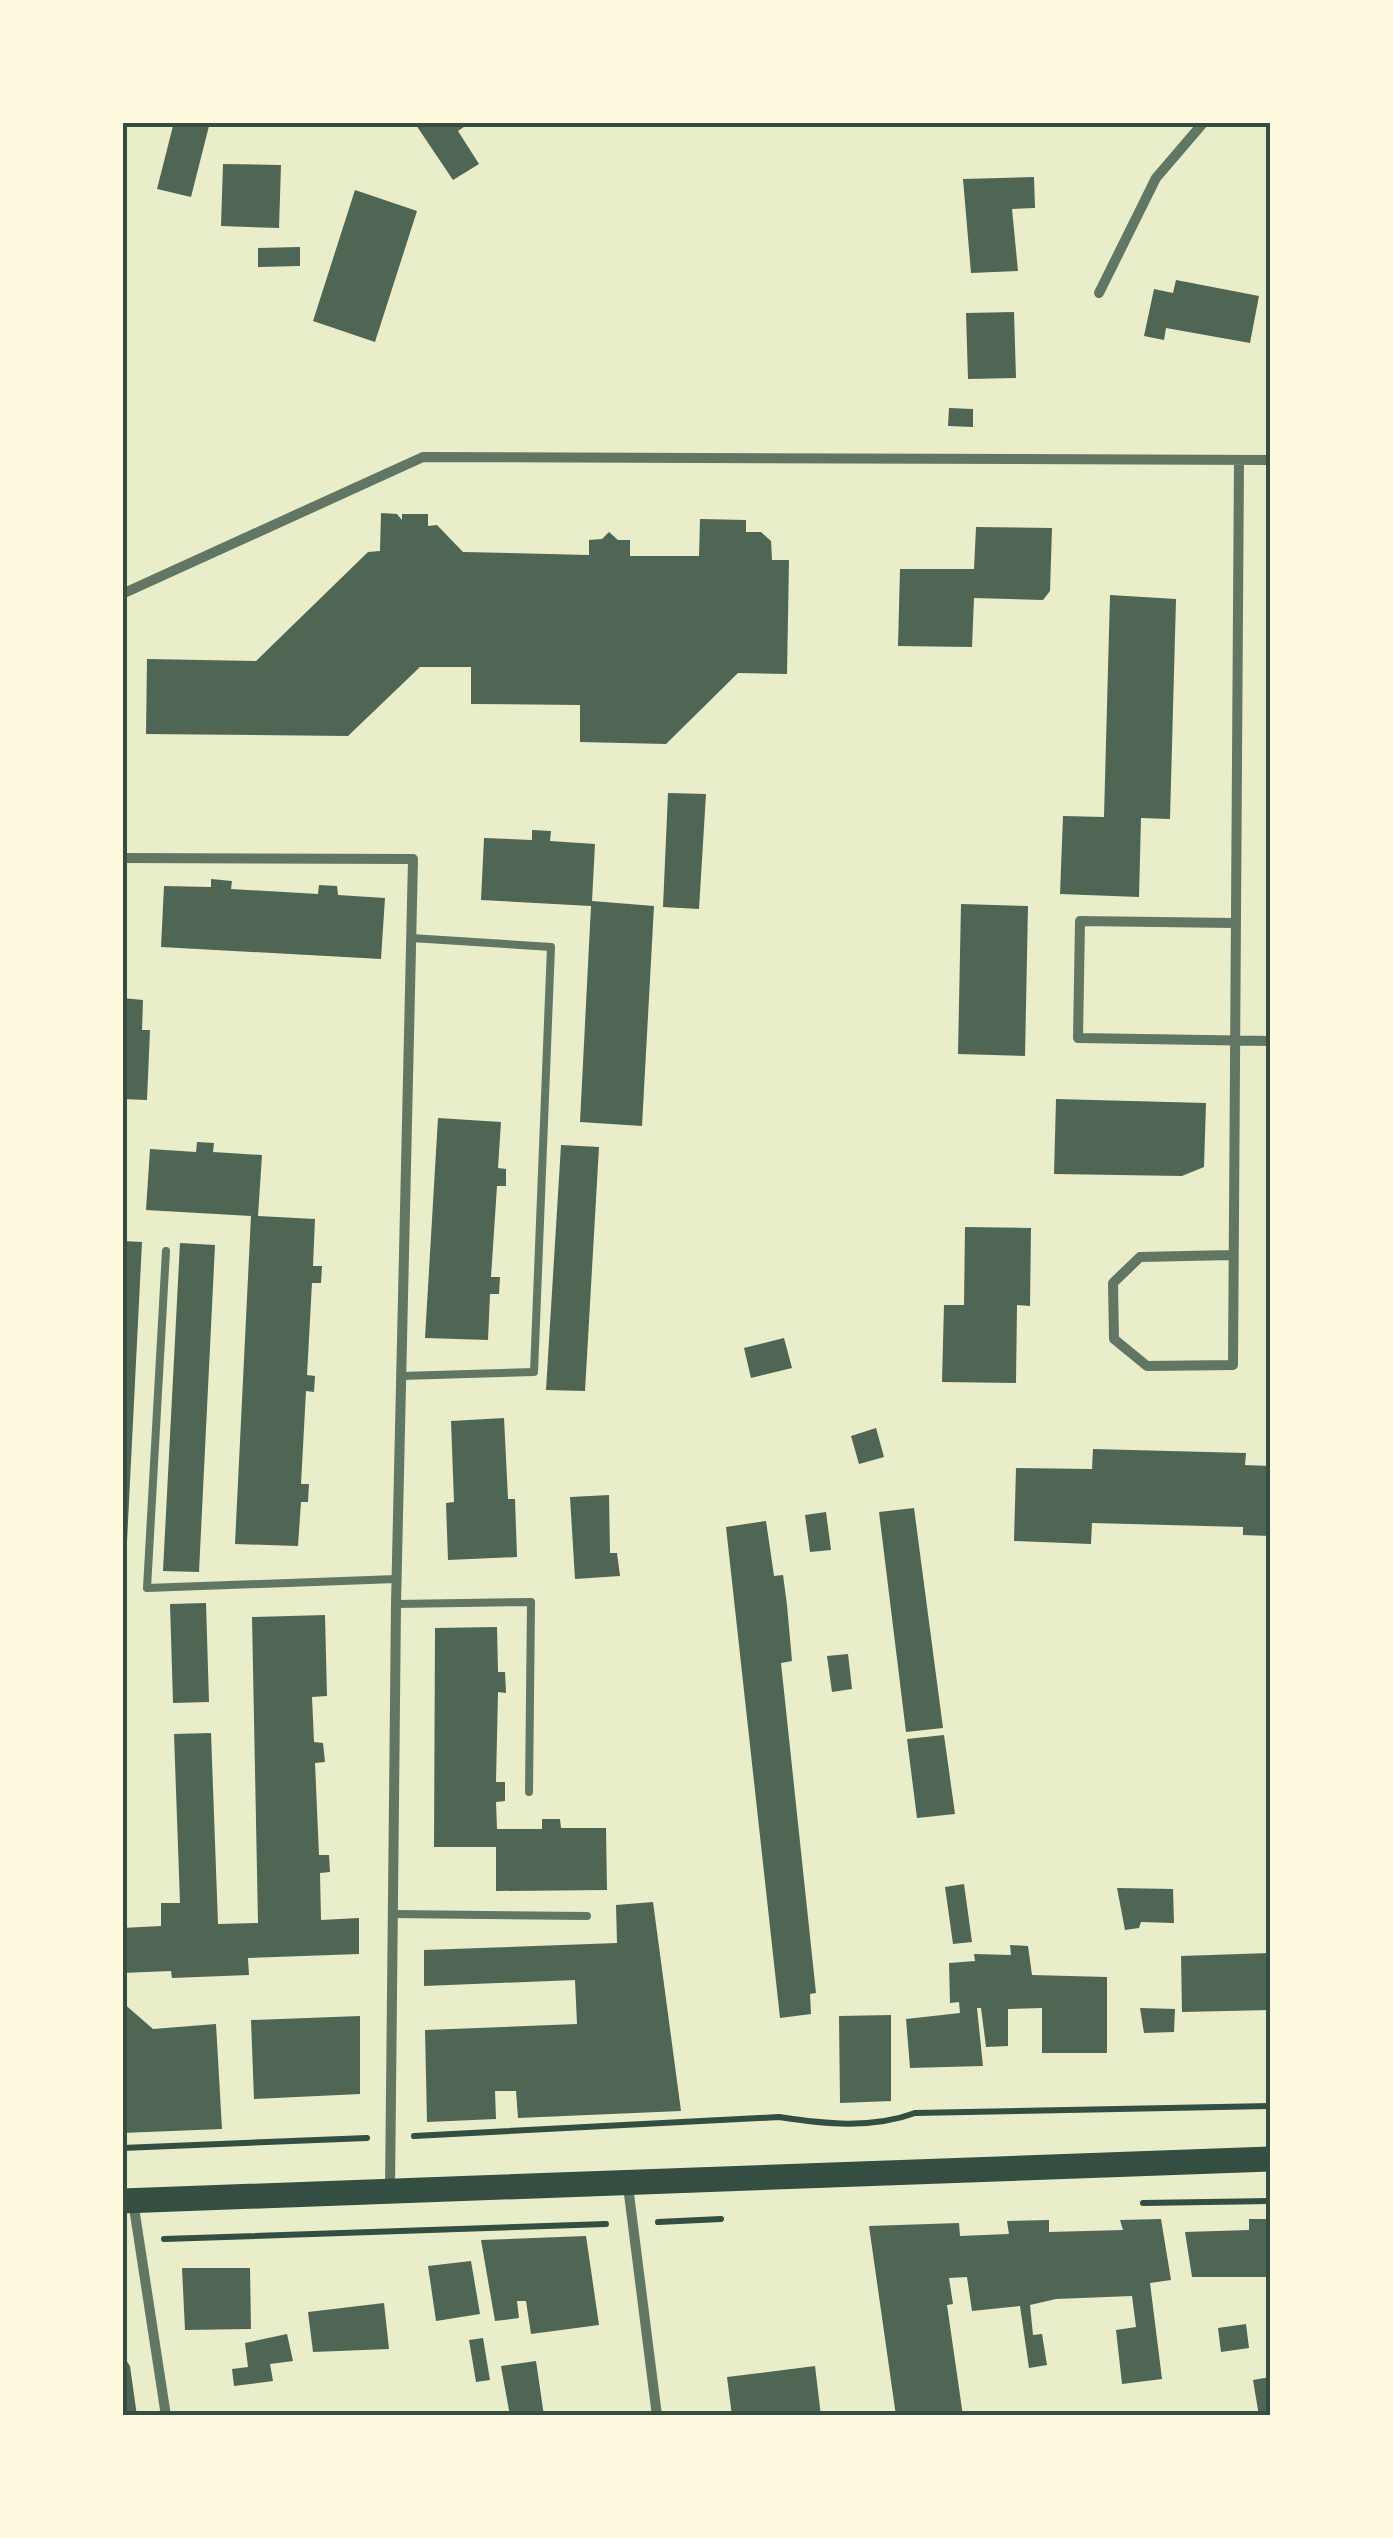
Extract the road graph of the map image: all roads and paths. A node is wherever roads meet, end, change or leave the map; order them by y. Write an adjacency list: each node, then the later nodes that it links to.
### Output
1 (1204, 122): 2 (street)
2 (1099, 293)
3 (1239, 460): 4 (street); 5 (street); 7 (street)
4 (1270, 460)
5 (122, 594)
6 (122, 858): 8 (street)
7 (1234, 924): 9 (street); 9 (street)
8 (411, 938): 13 (street); 13 (lane)
9 (1232, 1040): 10 (street); 12 (street)
10 (1270, 1041)
11 (166, 1251): 14 (lane)
12 (1232, 1254): 12 (street)
13 (401, 1376): 14 (street)
14 (396, 1578): 15 (street)
15 (396, 1604): 16 (lane); 17 (street)
16 (529, 1792)
17 (391, 1914): 18 (lane); 20 (street)
18 (587, 1916)
19 (1270, 2106): 20 (path)
20 (387, 2138): 21 (path); 24 (street)
21 (122, 2148)
22 (1270, 2160): 23 (main road)
23 (628, 2186): 24 (main road); 27 (street)
24 (390, 2190): 25 (main road)
25 (128, 2200): 26 (street)
26 (166, 2416)
27 (657, 2416)

